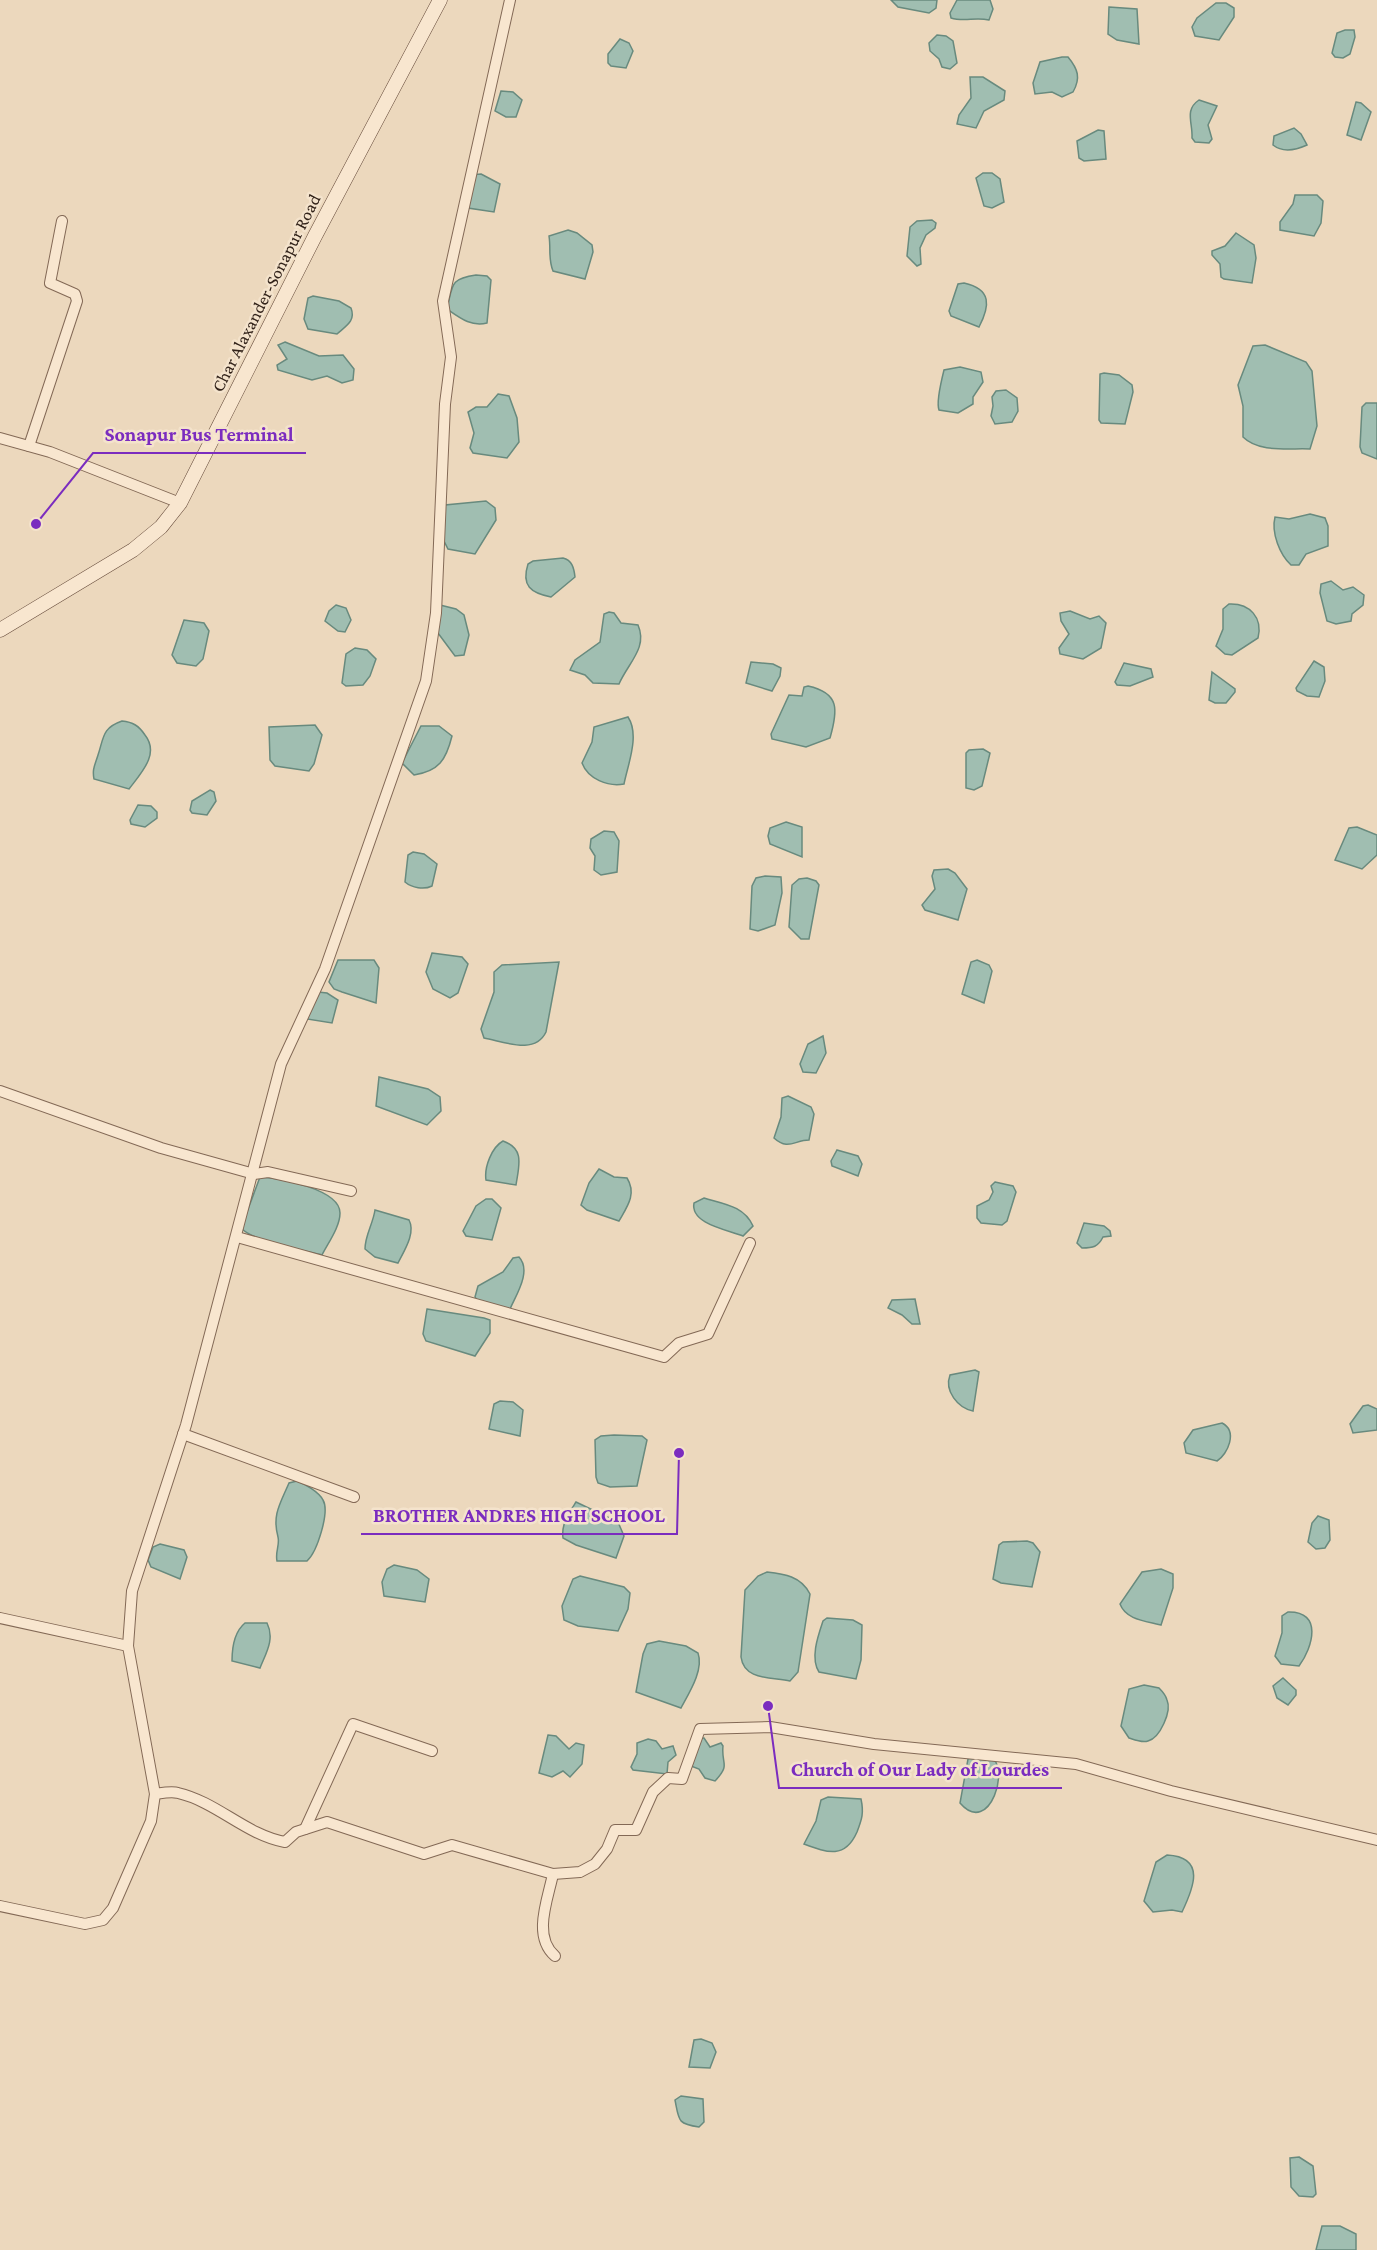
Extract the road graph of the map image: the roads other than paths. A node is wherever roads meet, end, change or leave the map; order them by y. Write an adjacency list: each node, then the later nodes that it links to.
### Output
1 (440, 0): 6 (main road, Char Alaxander-Sonapur Road)
2 (510, 0): 9 (street)
3 (62, 221): 5 (street)
4 (0, 438): 5 (street)
5 (29, 446): 6 (street)
6 (180, 503): 7 (main road, Char Alaxander-Sonapur Road)
7 (0, 630)
8 (0, 1091): 9 (street)
9 (254, 1174): 10 (street); 11 (street)
10 (351, 1191)
11 (237, 1237): 12 (street); 13 (street)
12 (750, 1243)
13 (183, 1434): 14 (street); 16 (street)
14 (354, 1497)
15 (0, 1618): 16 (street)
16 (128, 1646): 18 (street)
17 (432, 1751): 19 (street)
18 (155, 1794): 19 (street); 22 (street)
19 (305, 1829): 21 (street)
20 (1377, 1840): 21 (street)
21 (554, 1874): 23 (street)
22 (0, 1906)
23 (555, 1956)

